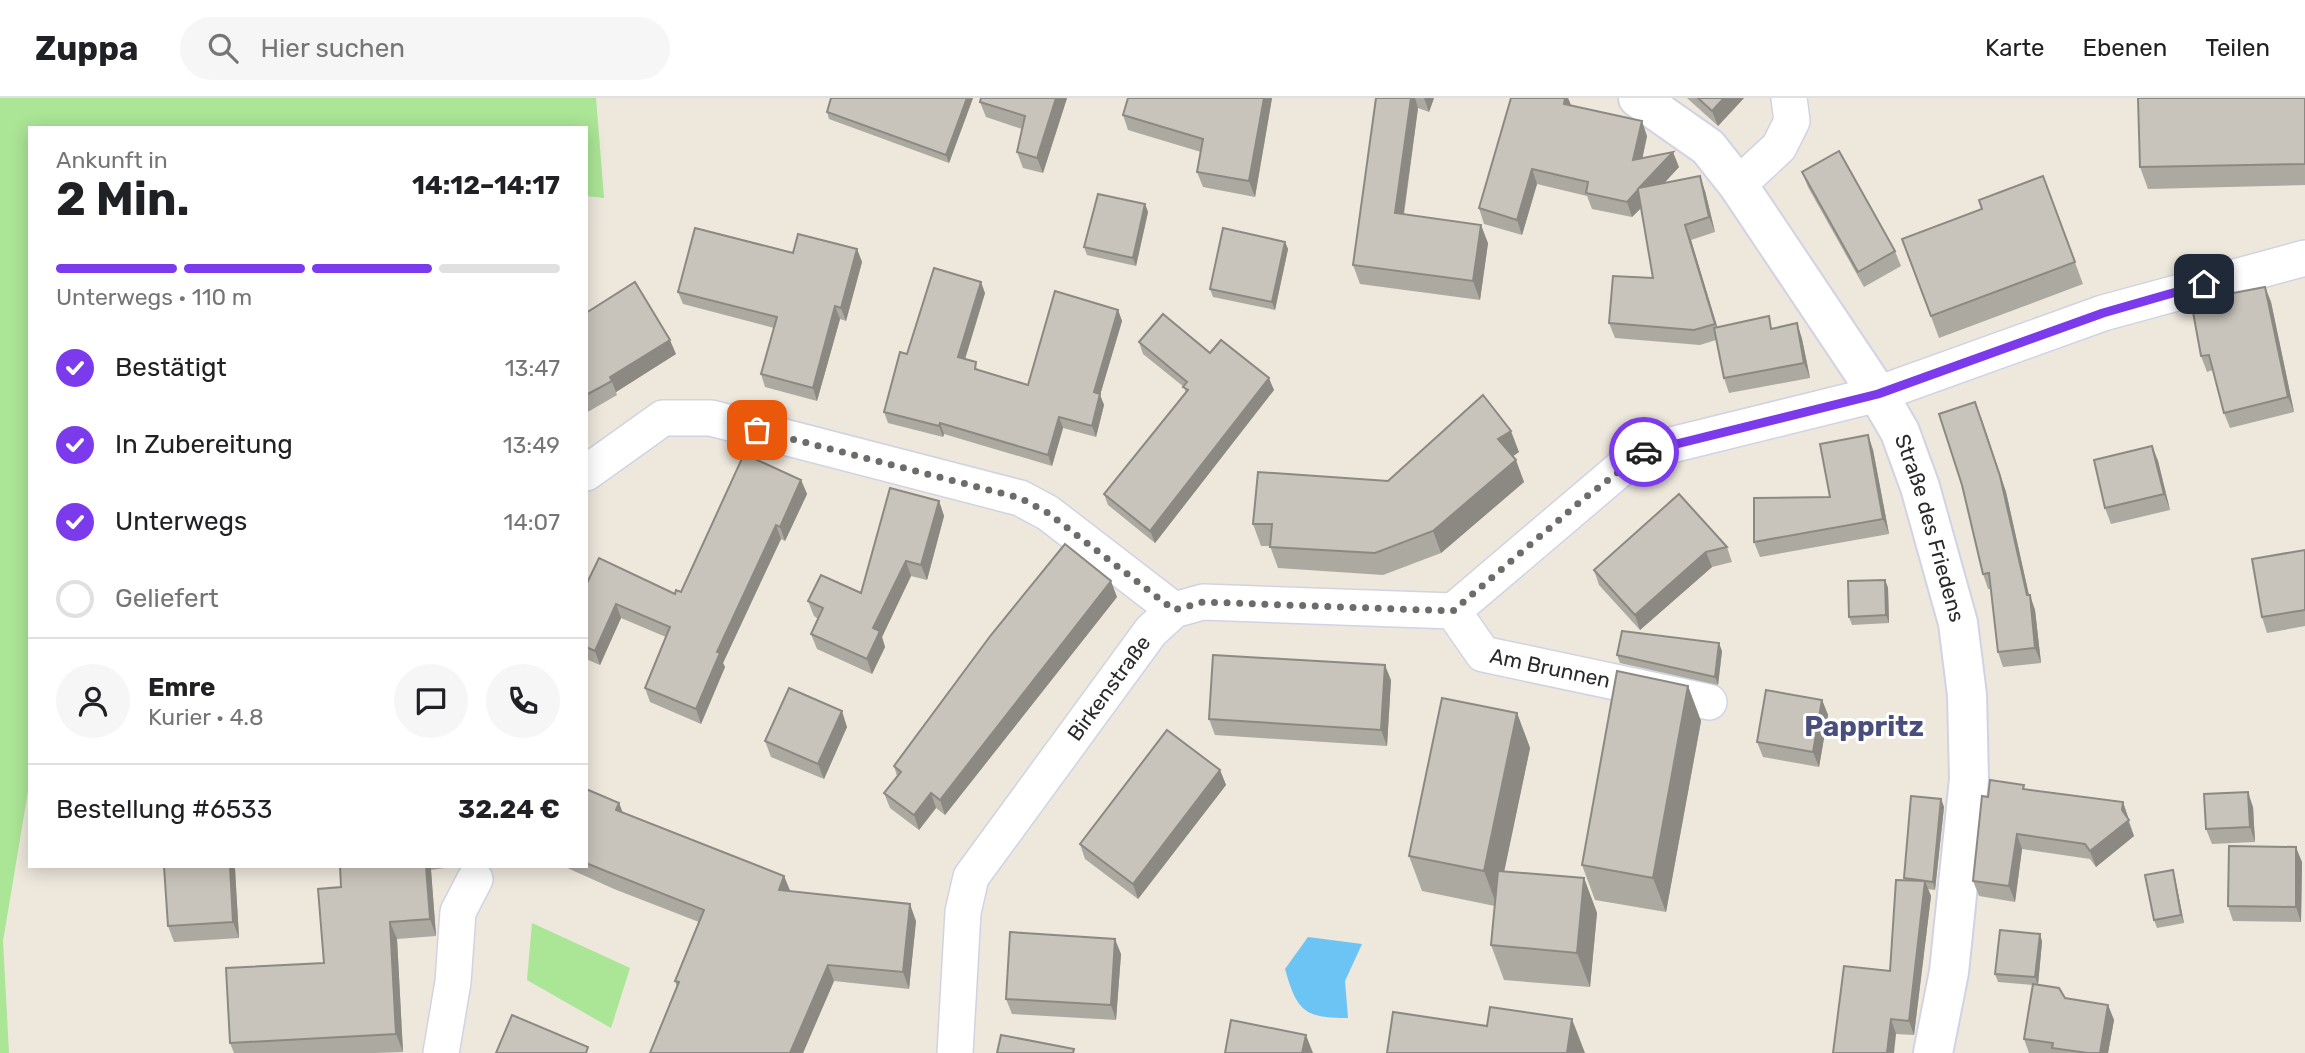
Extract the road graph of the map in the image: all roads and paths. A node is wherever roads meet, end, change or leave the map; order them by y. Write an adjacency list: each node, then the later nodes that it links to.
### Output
1 (1638, 98): 3 (street, Straße des Friedens)
2 (1789, 98): 3 (street)
3 (1738, 185): 5 (street, Straße des Friedens)
4 (2305, 258): 5 (street)
5 (1878, 394): 8 (street); 13 (street, Straße des Friedens)
6 (588, 472): 7 (street)
7 (1174, 610): 8 (street); 12 (street, Birkenstraße)
8 (1453, 611): 9 (street, Am Brunnen)
9 (1709, 702)
10 (475, 879): 11 (street)
11 (442, 1053)
12 (955, 1053)
13 (1933, 1053)

